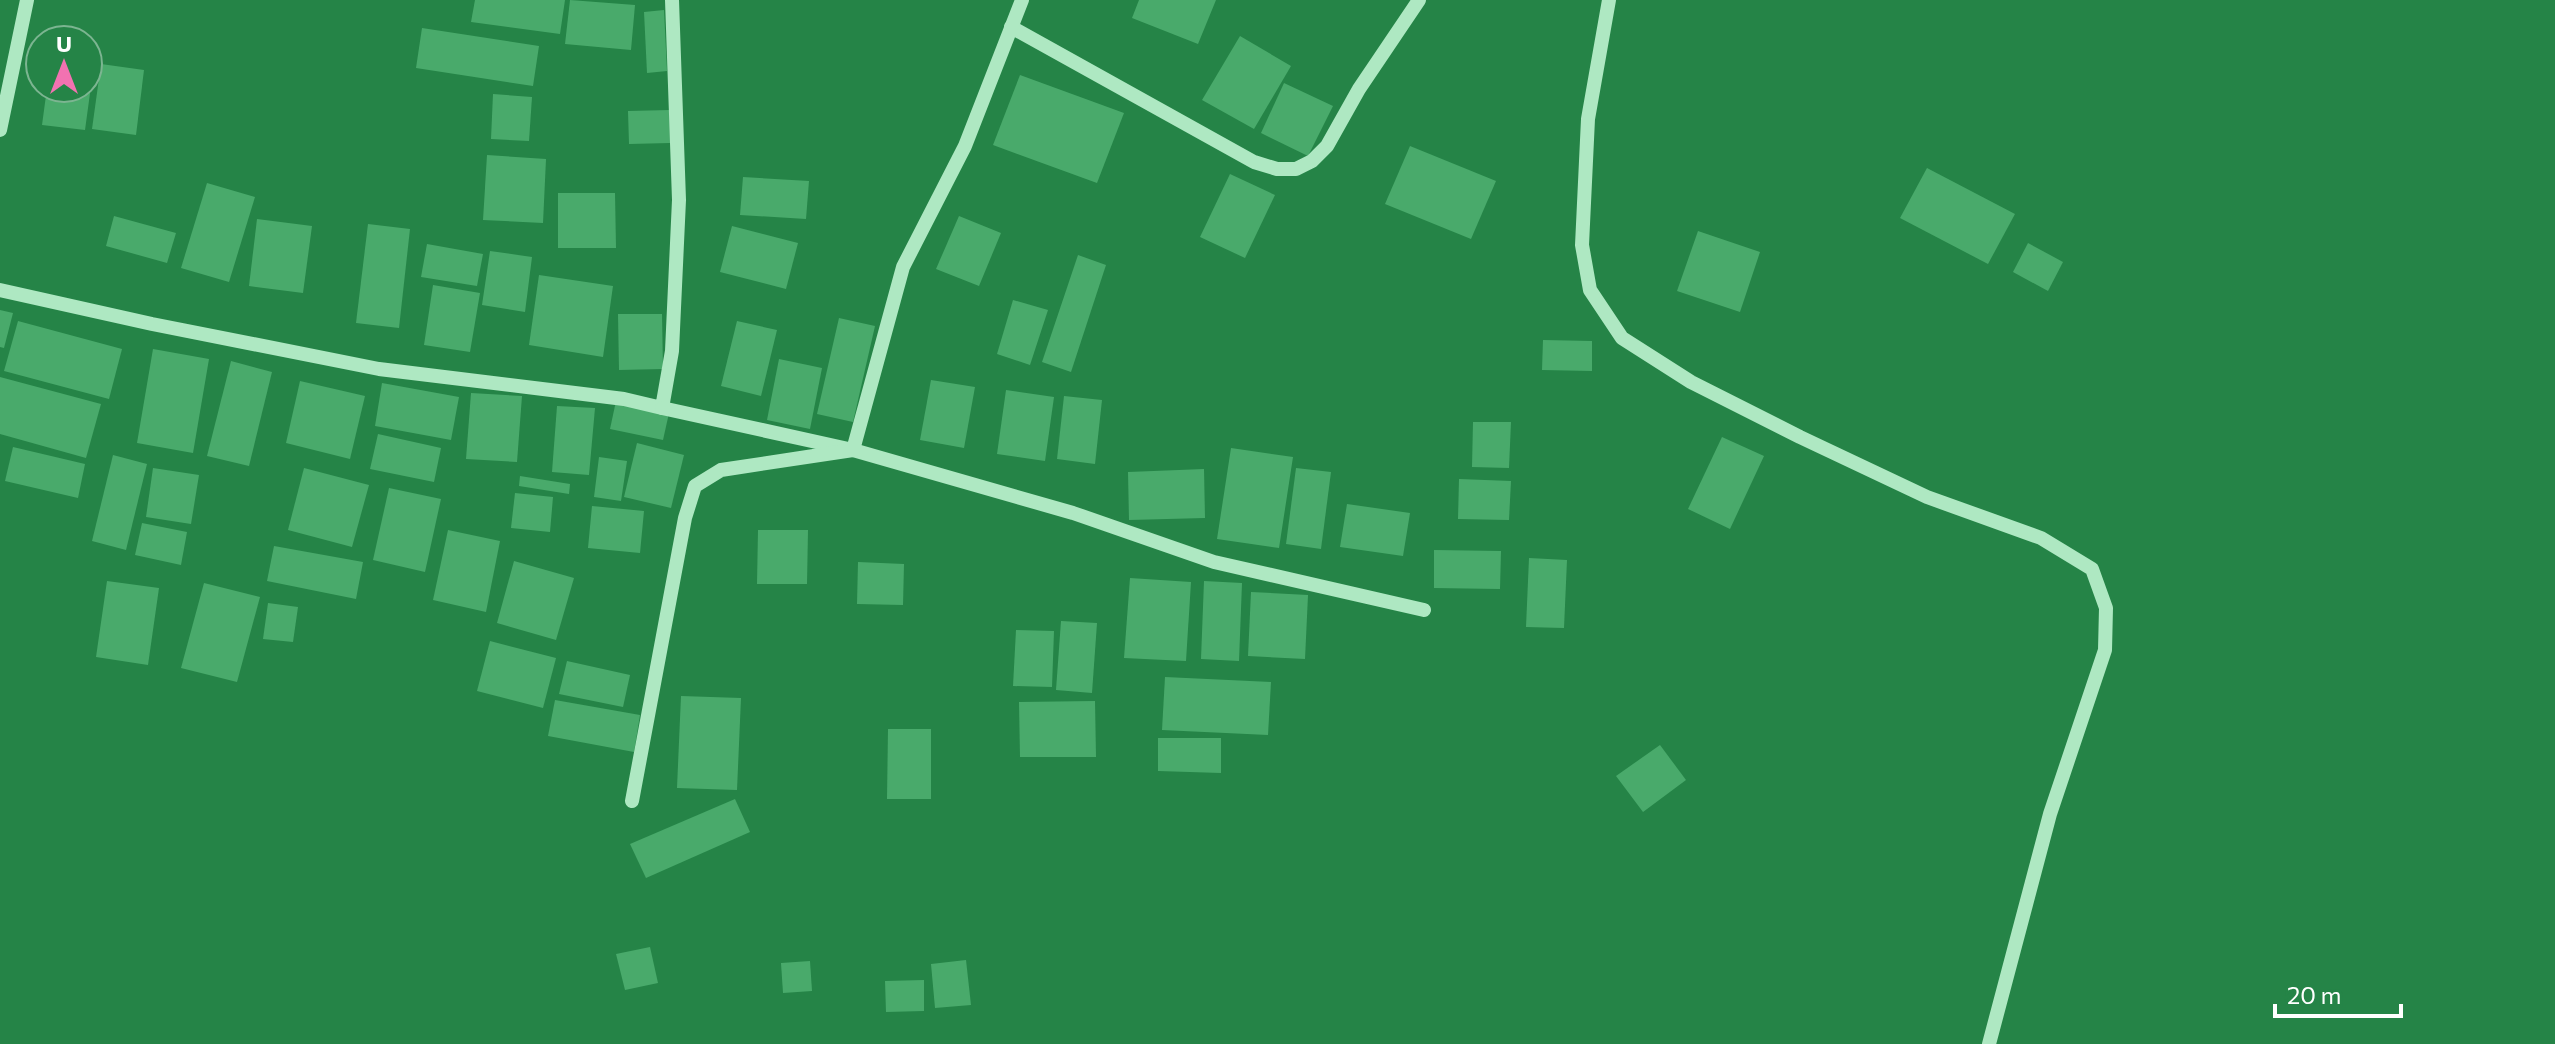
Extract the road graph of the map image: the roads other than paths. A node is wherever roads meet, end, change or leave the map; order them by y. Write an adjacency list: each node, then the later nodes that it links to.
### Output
1 (27, 0): 7 (street)
2 (672, 0): 9 (street)
3 (1022, 0): 6 (street)
4 (1419, 0): 6 (street)
5 (1609, 0): 13 (street)
6 (1011, 27): 10 (street)
7 (0, 130)
8 (0, 290): 9 (street)
9 (662, 408): 10 (street)
10 (853, 450): 11 (street); 12 (street)
11 (1424, 610)
12 (632, 801)
13 (1989, 1044)

